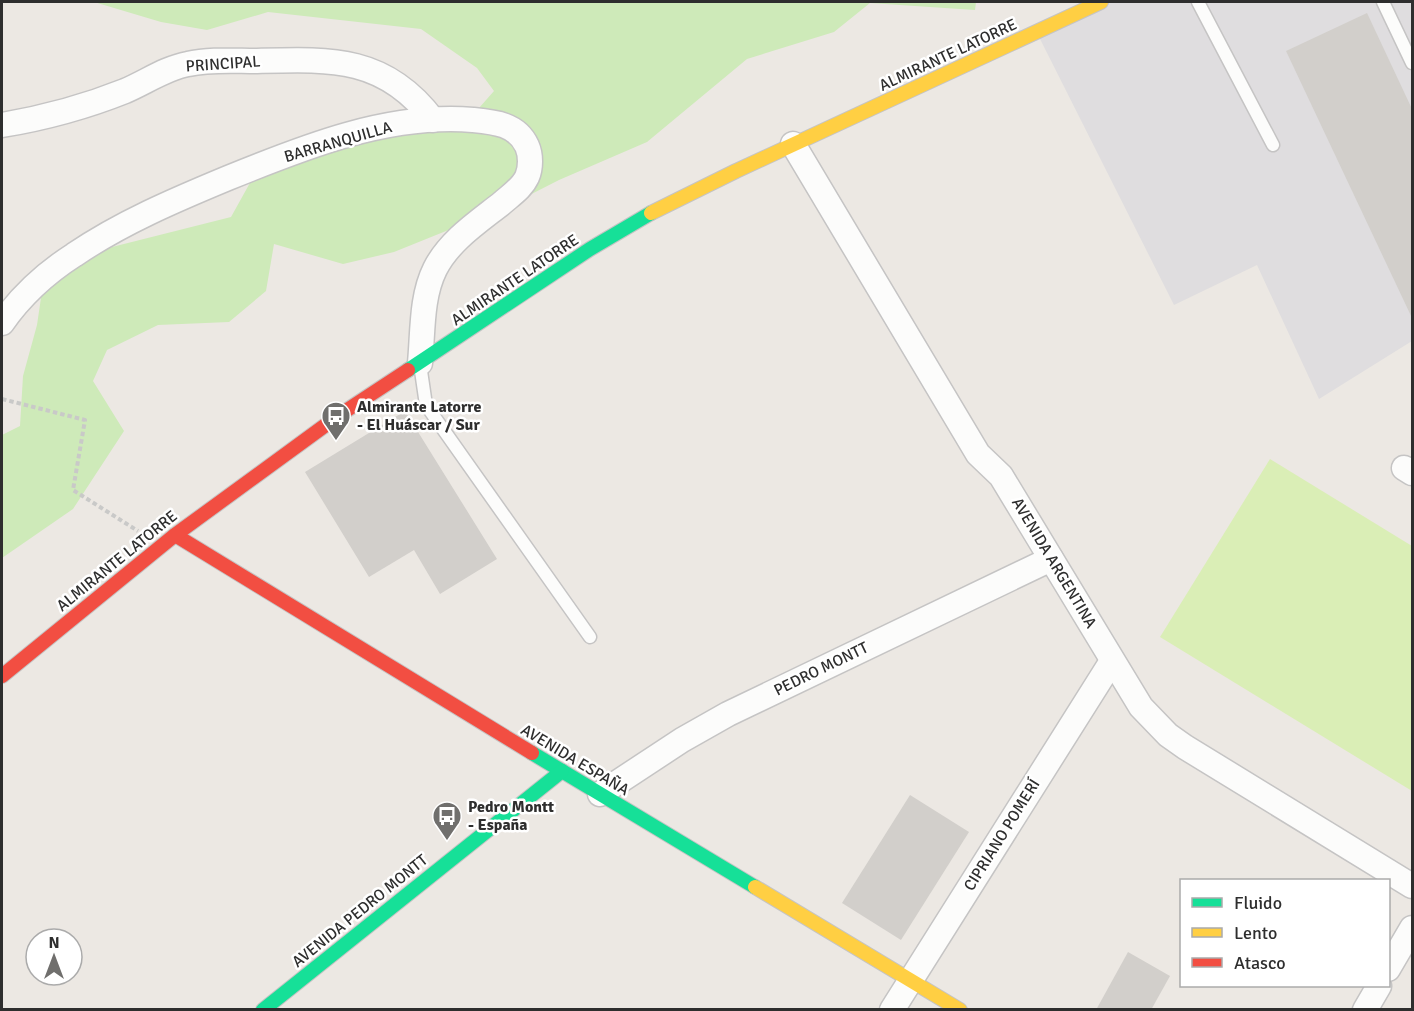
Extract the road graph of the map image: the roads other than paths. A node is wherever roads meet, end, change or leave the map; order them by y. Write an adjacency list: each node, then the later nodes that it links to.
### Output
1 (1101, 2): 7 (street, ALMIRANTE LATORRE)
2 (1198, 2): 8 (lane)
3 (1383, 2): 4 (lane)
4 (1413, 63)
5 (434, 120): 6 (street, PRINCIPAL); 9 (street, BARRANQUILLA); 10 (street, BARRANQUILLA)
6 (2, 125)
7 (793, 144): 10 (street, ALMIRANTE LATORRE); 12 (street, AVENIDA ARGENTINA)
8 (1273, 145)
9 (2, 323)
10 (420, 363): 11 (street, ALMIRANTE LATORRE); 13 (lane)
11 (175, 535): 15 (street, ALMIRANTE LATORRE); 16 (street, AVENIDA ESPAÑA)
12 (1051, 559): 14 (street, AVENIDA ARGENTINA); 17 (street, PEDRO MONTT)
13 (590, 637)
14 (1112, 661): 18 (street, AVENIDA ARGENTINA); 21 (street, CIPRIANO POMERÍ)
15 (2, 676)
16 (561, 771): 17 (street, AVENIDA ESPAÑA); 23 (street, AVENIDA PEDRO MONTT)
17 (600, 794): 21 (street, AVENIDA ESPAÑA)
18 (1413, 886)
19 (1413, 928): 20 (street)
20 (1390, 967)
21 (910, 980): 26 (street, CIPRIANO POMERÍ); 27 (street, AVENIDA ESPAÑA)
22 (1378, 987): 28 (street)
23 (279, 997): 24 (street); 25 (street, AVENIDA PEDRO MONTT)
24 (294, 1005)
25 (263, 1010)
26 (892, 1010)
27 (960, 1010)
28 (1365, 1010)

